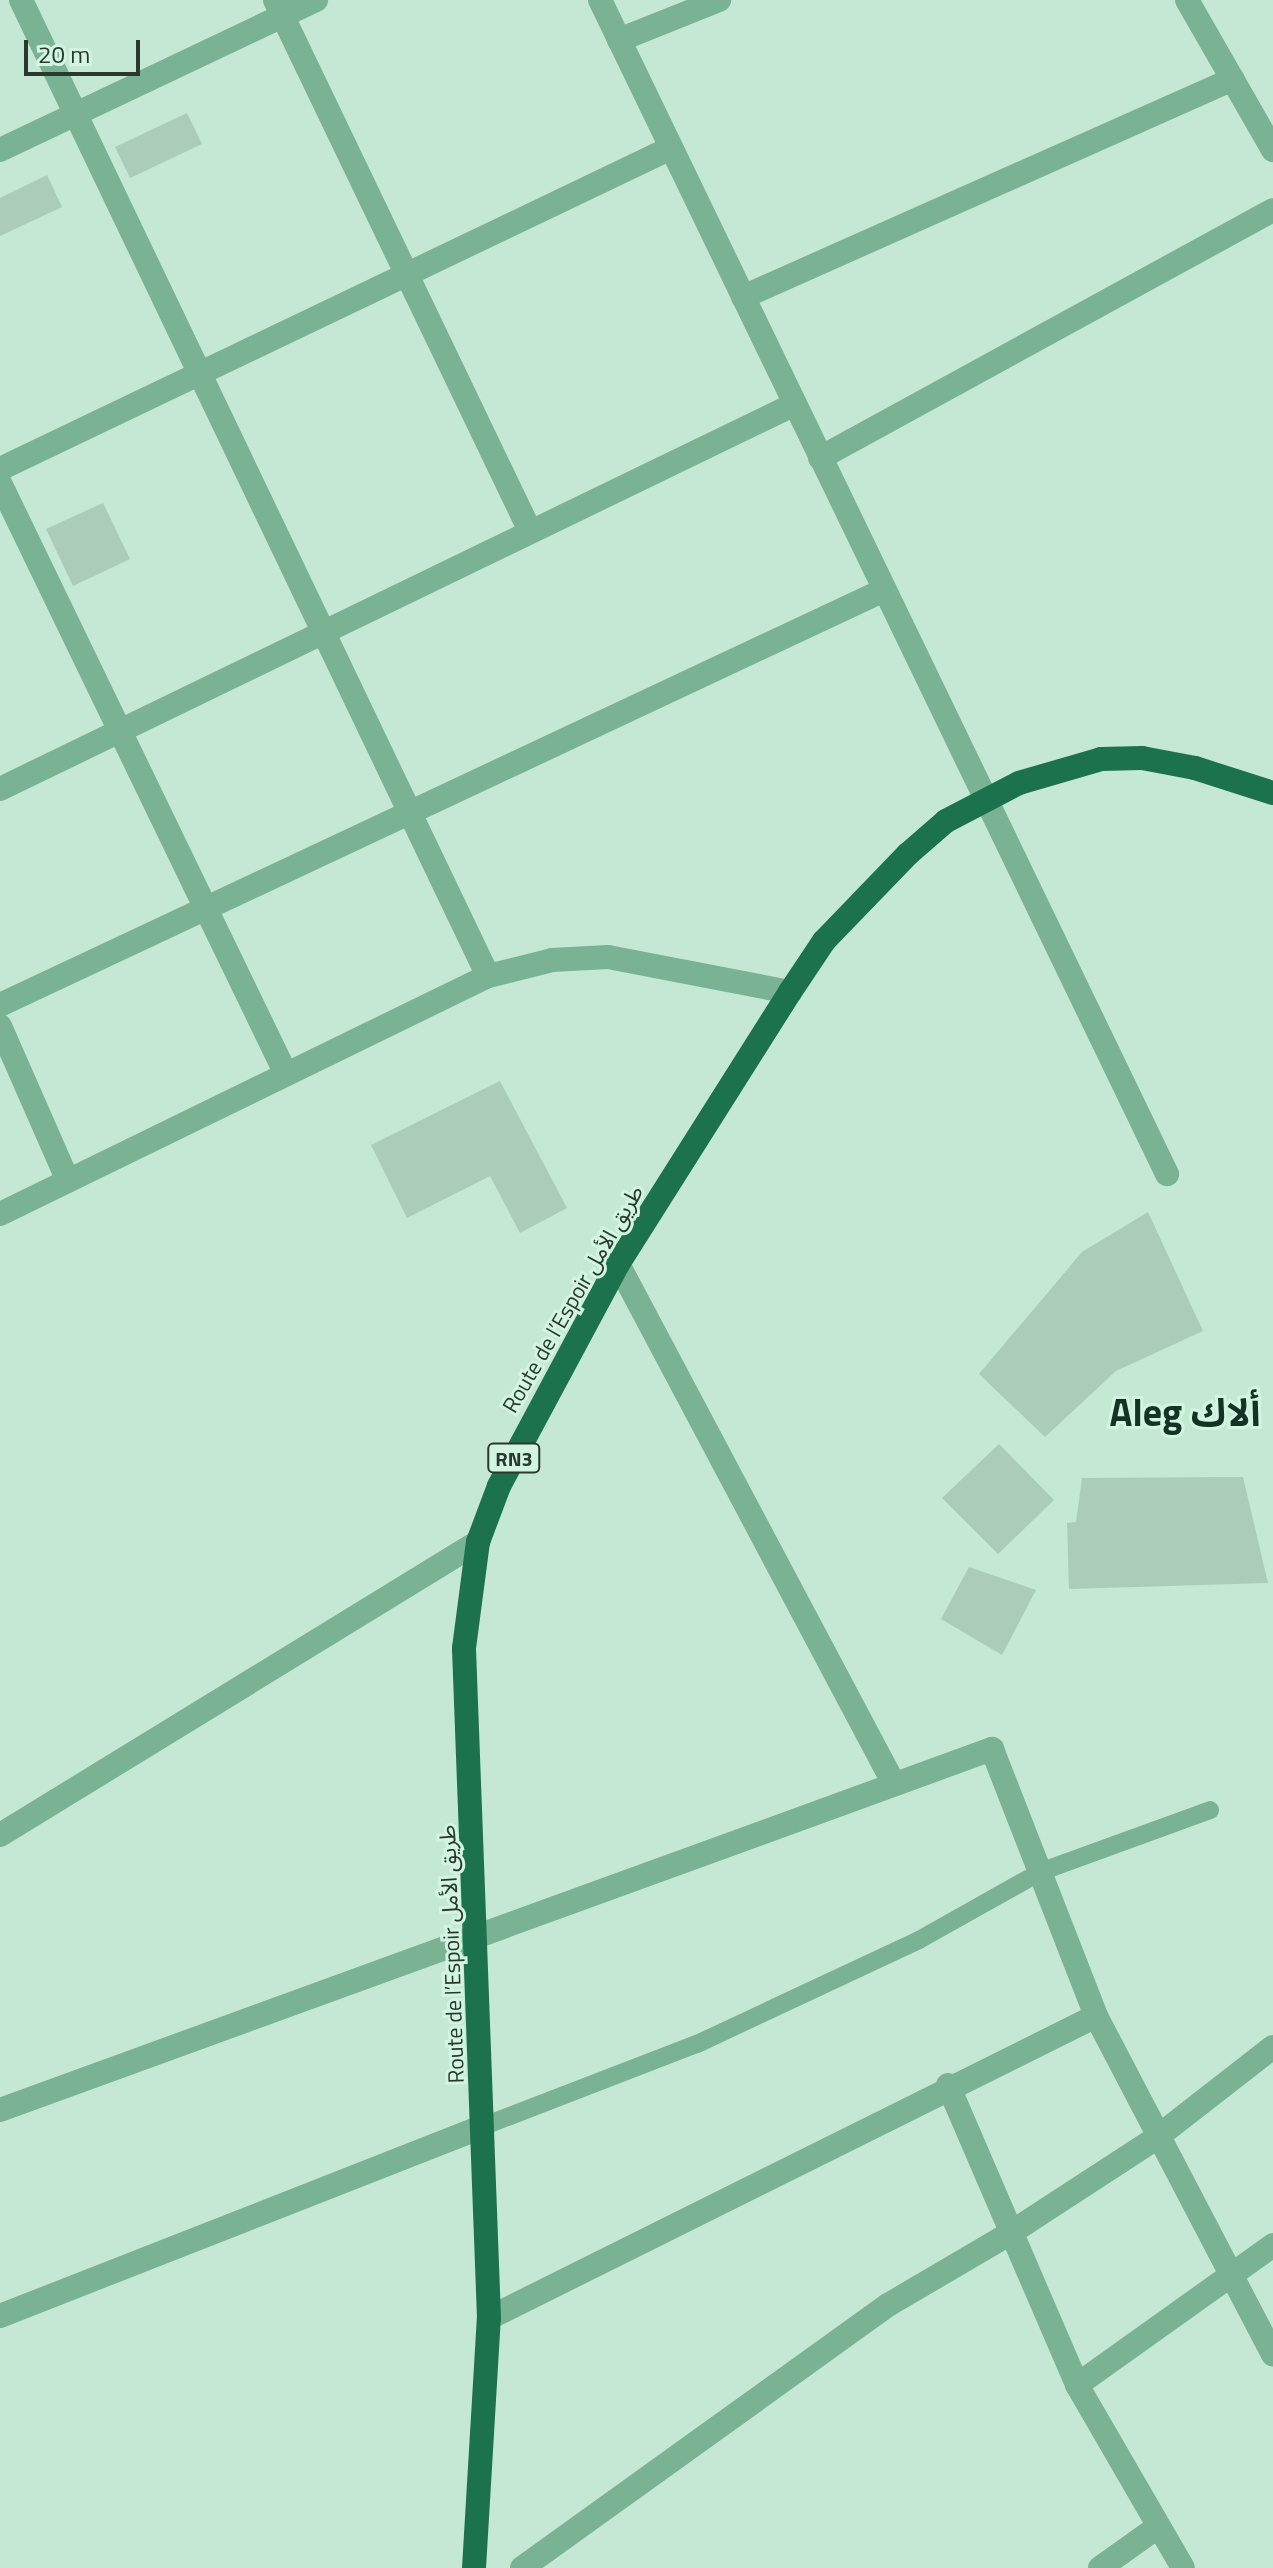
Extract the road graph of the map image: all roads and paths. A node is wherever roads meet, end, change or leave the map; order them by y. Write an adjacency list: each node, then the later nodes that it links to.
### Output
1 (21, 0): 9 (street)
2 (316, 0): 6 (street)
3 (600, 0): 7 (street)
4 (719, 0): 7 (street)
5 (1187, 0): 8 (street)
6 (279, 8): 9 (street); 14 (street)
7 (619, 40): 10 (street)
8 (1233, 79): 12 (street); 15 (street)
9 (76, 114): 11 (street); 16 (street)
10 (671, 148): 14 (street); 15 (street)
11 (0, 150)
12 (1273, 150)
13 (1273, 210): 18 (street)
14 (407, 275): 16 (street); 21 (street)
15 (743, 297): 17 (street)
16 (199, 373): 19 (street); 23 (street)
17 (795, 404): 18 (street); 21 (street)
18 (820, 458): 22 (street)
19 (0, 469)
20 (0, 483): 24 (street)
21 (530, 531): 23 (street)
22 (884, 590): 27 (street); 28 (street)
23 (322, 631): 24 (street); 28 (street)
24 (118, 728): 26 (street); 29 (street)
25 (1269, 788): 27 (highway, Route de l’Espoir طريق الأمل / RN3)
26 (0, 789)
27 (987, 798): 31 (highway, Route de l’Espoir طريق الأمل / RN3); 35 (street)
28 (409, 813): 29 (street); 30 (street)
29 (205, 909): 32 (street); 34 (street)
30 (488, 976): 31 (street); 34 (street)
31 (790, 992): 38 (highway, Route de l’Espoir طريق الأمل / RN3)
32 (0, 1005)
33 (0, 1026): 36 (street)
34 (285, 1072): 36 (street)
35 (1167, 1174)
36 (68, 1181): 37 (street)
37 (0, 1214)
38 (618, 1264): 39 (highway, Route de l’Espoir طريق الأمل / RN3); 40 (street)
39 (478, 1542): 42 (street); 44 (highway, Route de l’Espoir طريق الأمل / RN3)
40 (894, 1784): 43 (street); 44 (street)
41 (1210, 1810): 43 (lane)
42 (0, 1835)
43 (1040, 1872): 45 (street); 49 (lane)
44 (479, 1933): 48 (street); 49 (highway, Route de l’Espoir طريق الأمل / RN3)
45 (1096, 2016): 47 (street); 50 (street)
46 (1273, 2047): 50 (street)
47 (948, 2085): 51 (street); 55 (street)
48 (0, 2110)
49 (484, 2126): 54 (street); 55 (highway, Route de l’Espoir طريق الأمل / RN3)
50 (1156, 2138): 51 (street); 53 (street)
51 (1009, 2234): 57 (street); 60 (street)
52 (1273, 2245): 53 (street)
53 (1230, 2278): 56 (street); 57 (street)
54 (0, 2316)
55 (489, 2318): 59 (highway, Route de l’Espoir طريق الأمل / RN3)
56 (1273, 2355)
57 (1077, 2385): 58 (street)
58 (1156, 2528): 61 (street); 62 (street)
59 (474, 2568)
60 (522, 2568)
61 (1100, 2568)
62 (1183, 2568)

